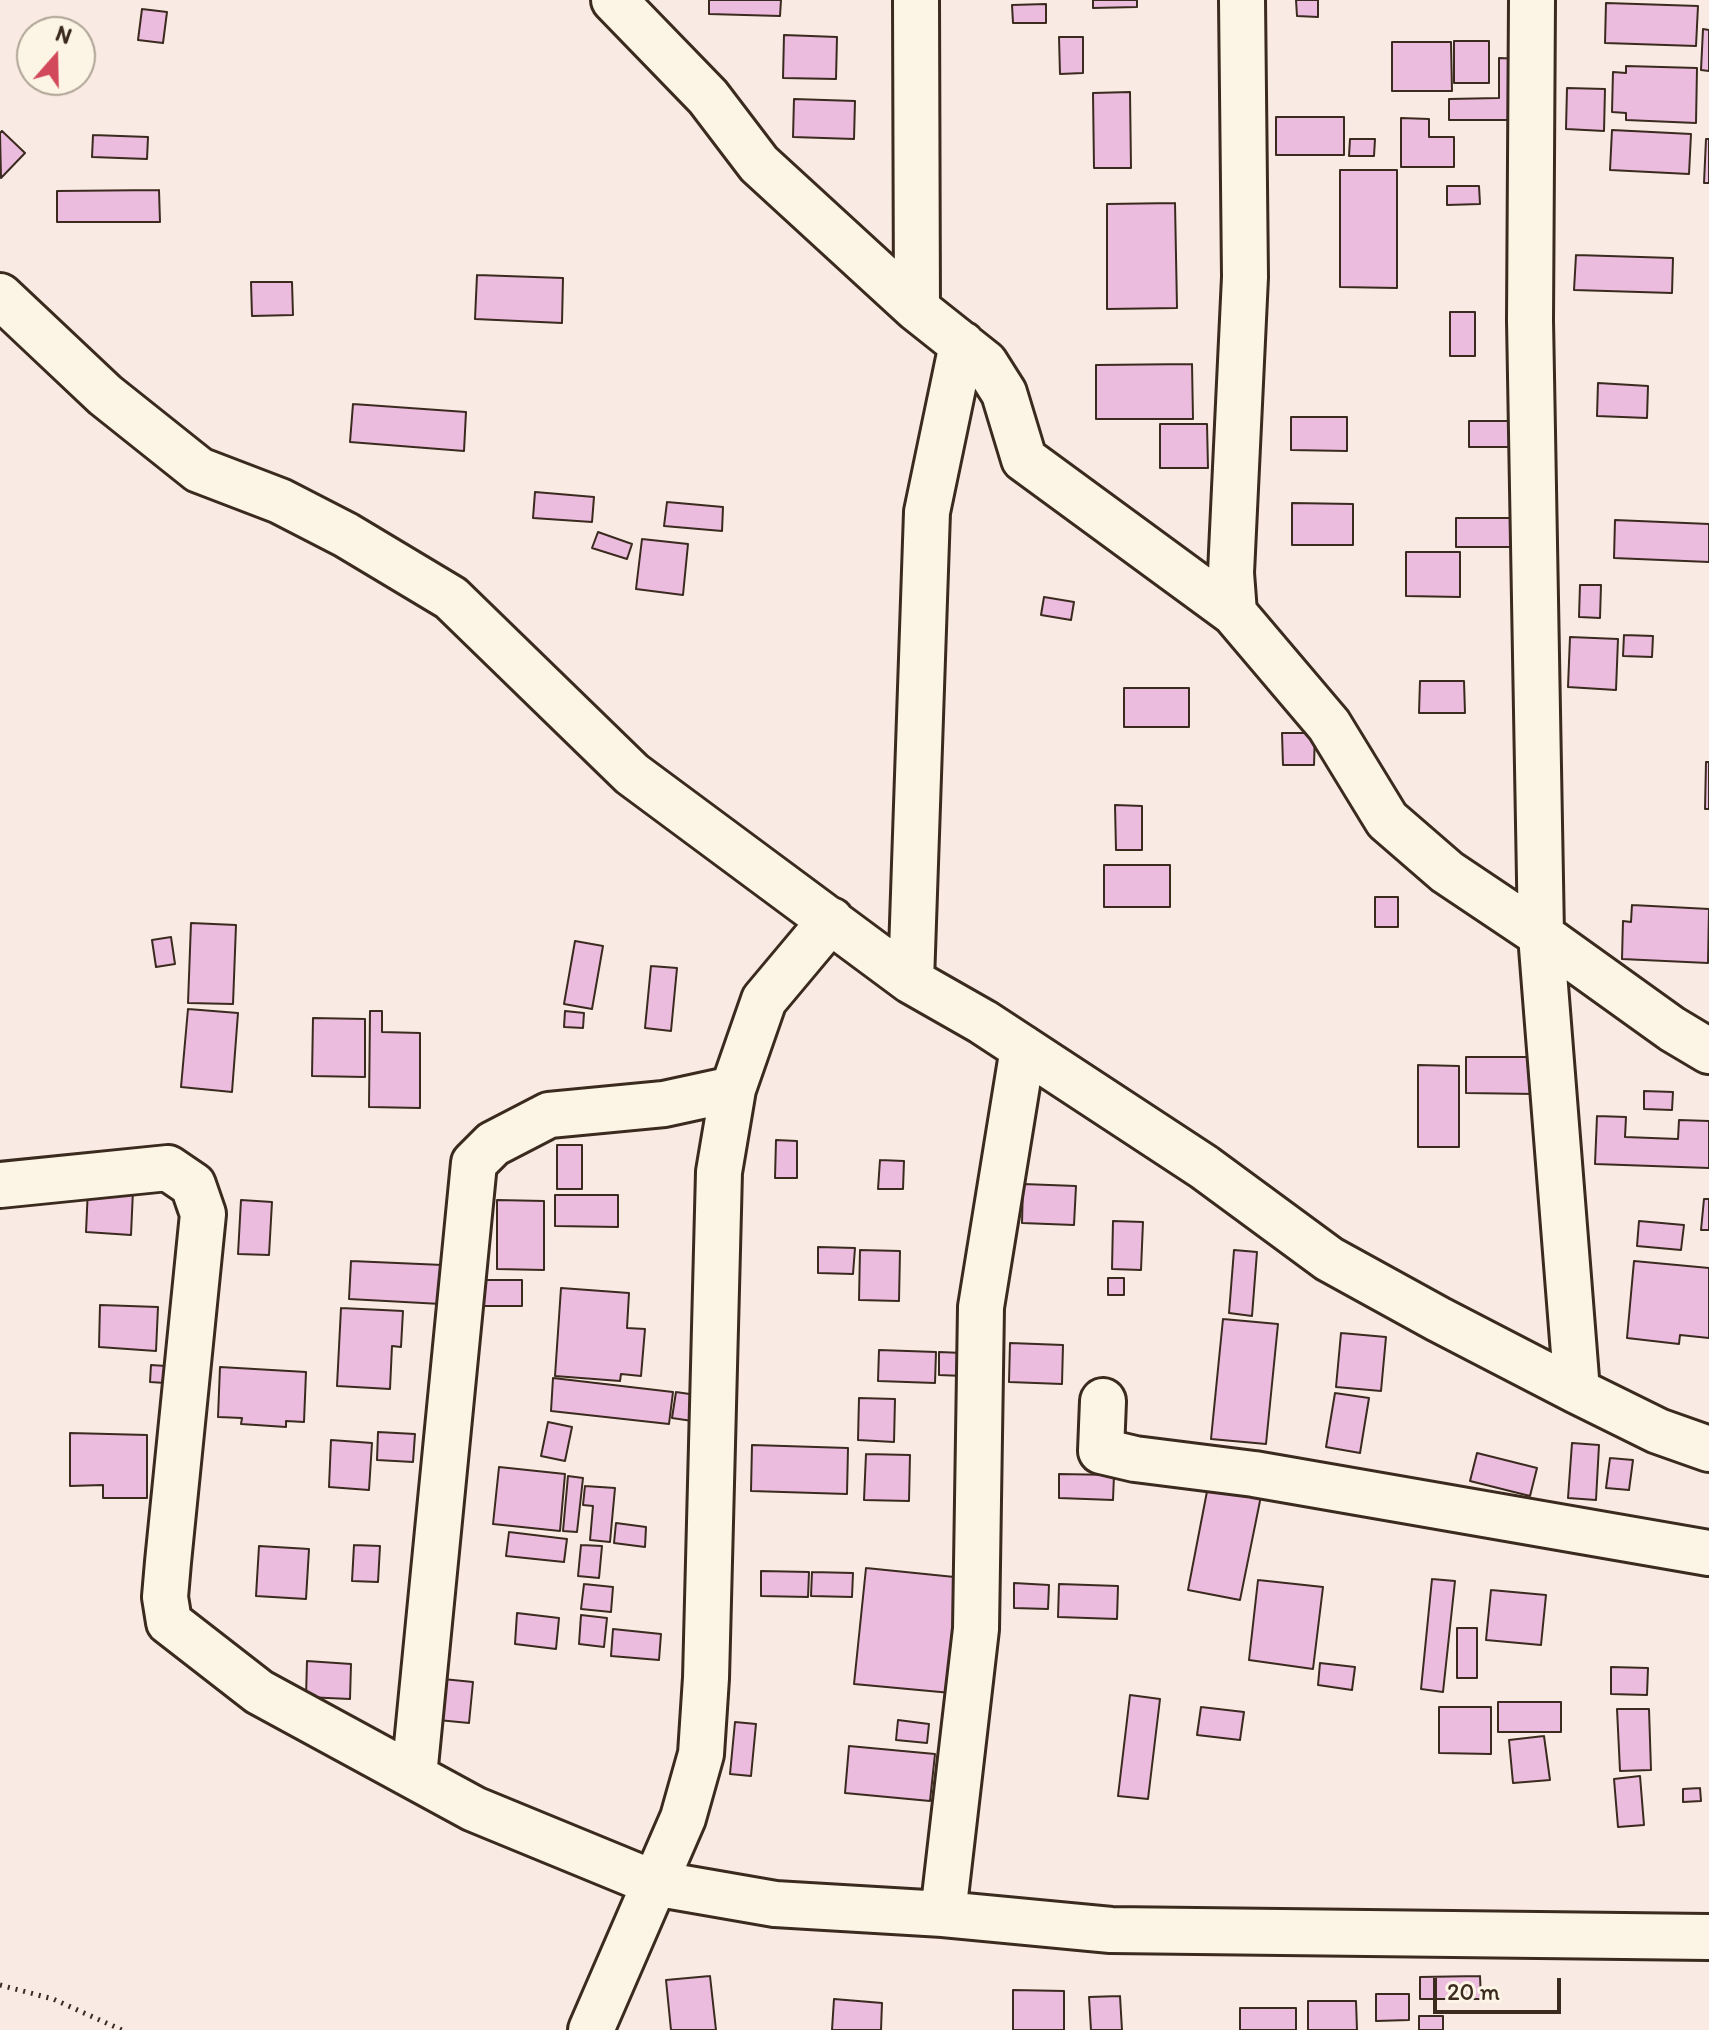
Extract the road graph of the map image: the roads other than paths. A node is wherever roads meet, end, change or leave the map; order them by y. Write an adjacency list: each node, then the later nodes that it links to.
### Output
1 (614, 0): 6 (street)
2 (662, 0): 6 (street)
3 (916, 0): 8 (street)
4 (1242, 0): 10 (street)
5 (1532, 0): 12 (street)
6 (669, 55): 8 (street)
7 (0, 296): 11 (street)
8 (917, 309): 9 (street)
9 (962, 344): 10 (street); 13 (street)
10 (1234, 613): 12 (street)
11 (831, 920): 13 (street); 16 (street)
12 (1541, 935): 15 (street); 18 (street)
13 (911, 981): 14 (street)
14 (1023, 1048): 18 (street); 24 (street)
15 (1709, 1051)
16 (733, 1089): 22 (street); 23 (street)
17 (0, 1185): 22 (street)
18 (1577, 1391): 20 (street)
19 (1103, 1401): 21 (street)
20 (1709, 1449)
21 (1709, 1553)
22 (414, 1776): 23 (street)
23 (654, 1883): 24 (street); 26 (street)
24 (943, 1914): 25 (street)
25 (1709, 1937)
26 (591, 2030)

